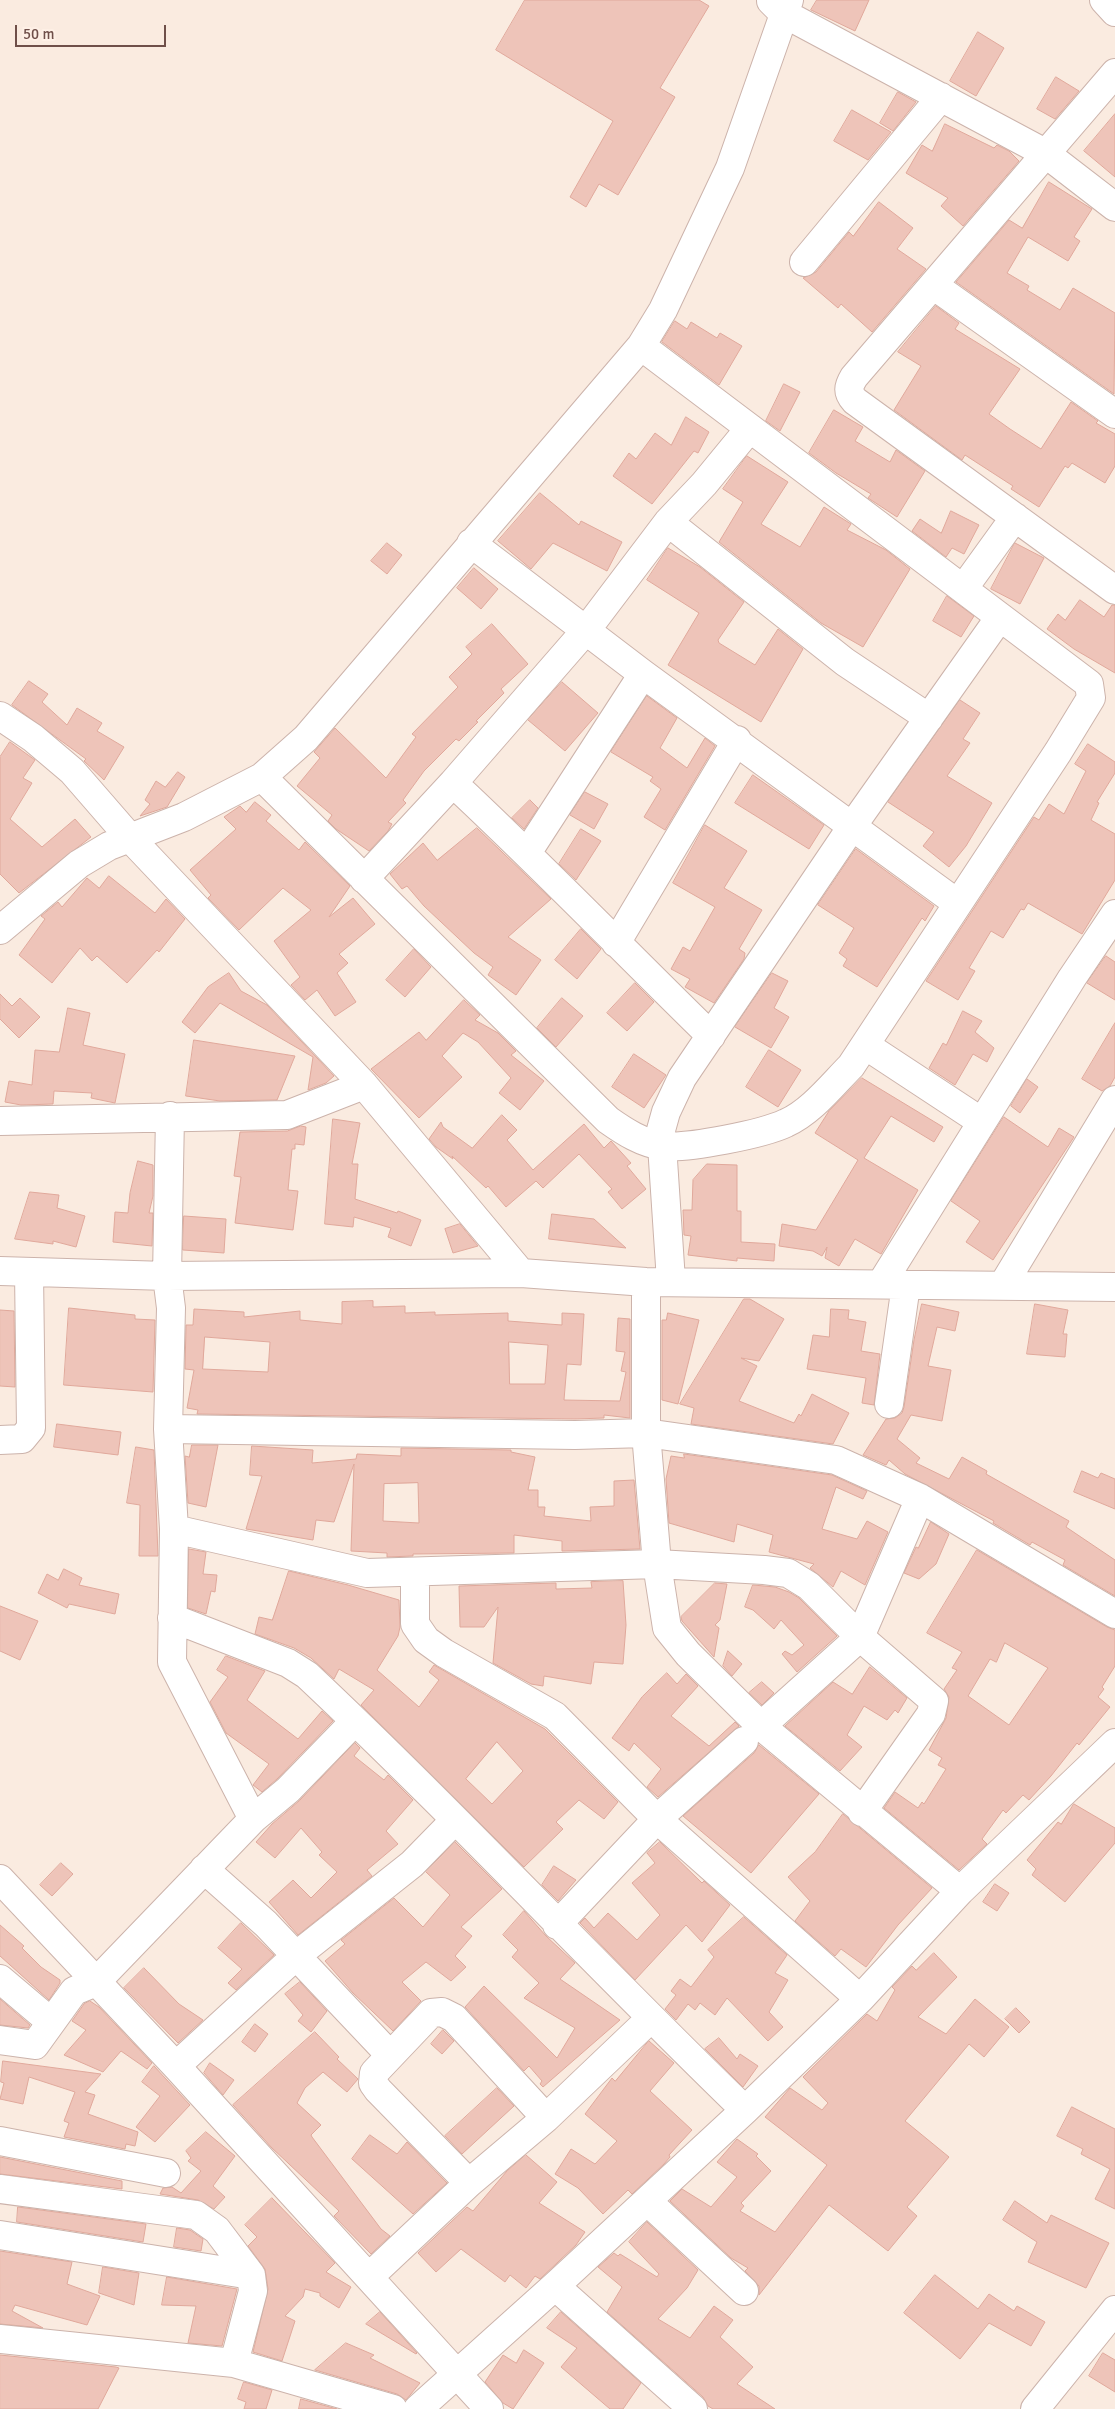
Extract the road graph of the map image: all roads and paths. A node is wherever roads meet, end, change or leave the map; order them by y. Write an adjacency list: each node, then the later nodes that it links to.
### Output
1 (1104, 0): 3 (street)
2 (781, 4): 5 (street); 10 (street)
3 (1115, 12)
4 (1115, 73): 6 (street)
5 (941, 98): 6 (street); 8 (street)
6 (1045, 153): 7 (street); 9 (street)
7 (1115, 208)
8 (804, 262)
9 (933, 285): 11 (street); 13 (street)
10 (641, 346): 12 (street); 15 (street)
11 (1115, 414)
12 (750, 428): 14 (street); 16 (street)
13 (1015, 517): 16 (street); 17 (street)
14 (668, 522): 19 (street); 21 (street)
15 (471, 543): 19 (street); 24 (street)
16 (963, 589): 18 (street)
17 (1115, 590)
18 (1000, 617): 21 (street); 30 (street)
19 (587, 630): 20 (street); 25 (street)
20 (643, 674): 23 (street); 28 (street)
21 (929, 718): 26 (street)
22 (5, 727): 27 (street)
23 (737, 740): 26 (street); 33 (street)
24 (262, 777): 27 (street); 29 (street)
25 (453, 784): 28 (street); 29 (street)
26 (853, 825): 30 (street); 34 (street)
27 (131, 838): 32 (street); 36 (street)
28 (527, 853): 33 (street)
29 (364, 879): 41 (street)
30 (957, 903): 35 (street)
31 (1115, 914): 40 (street)
32 (0, 930)
33 (616, 943): 34 (street)
34 (711, 1036): 41 (street)
35 (865, 1045): 40 (street); 41 (street)
36 (364, 1085): 38 (street); 44 (street)
37 (1115, 1100): 48 (street)
38 (170, 1116): 39 (street); 45 (street)
39 (0, 1121)
40 (982, 1122): 47 (street)
41 (663, 1146): 46 (street)
42 (0, 1271): 43 (street)
43 (29, 1272): 45 (street); 53 (street)
44 (521, 1273): 45 (street); 46 (street)
45 (167, 1276): 51 (street)
46 (659, 1282): 47 (street); 52 (street)
47 (894, 1284): 48 (street); 50 (street)
48 (1003, 1285): 49 (street)
49 (1115, 1287)
50 (889, 1404)
51 (168, 1429): 52 (street); 55 (street)
52 (646, 1433): 54 (street); 56 (street)
53 (7, 1444)
54 (920, 1498): 58 (street); 60 (street)
55 (174, 1529): 57 (street); 59 (street)
56 (657, 1564): 57 (street); 60 (street); 62 (street)
57 (414, 1573): 66 (street)
58 (1115, 1614)
59 (172, 1618): 61 (street); 65 (street)
60 (860, 1637): 62 (street); 64 (street)
61 (355, 1721): 65 (street); 67 (street)
62 (752, 1734): 64 (street); 66 (street)
63 (1115, 1743): 70 (street)
64 (862, 1812): 70 (street)
65 (253, 1819): 68 (street)
66 (657, 1819): 71 (street); 75 (street)
67 (455, 1820): 71 (street); 72 (street)
68 (204, 1869): 72 (street); 73 (street)
69 (0, 1879): 73 (street)
70 (960, 1891): 75 (street)
71 (557, 1925): 76 (street)
72 (297, 1955): 79 (street); 80 (street)
73 (96, 1982): 77 (street); 80 (street)
74 (3, 1985): 77 (street)
75 (860, 1999): 81 (street)
76 (650, 2018): 81 (street); 82 (street)
77 (51, 2022): 78 (street)
78 (0, 2040)
79 (390, 2055): 82 (street); 85 (street)
80 (176, 2066): 90 (street)
81 (745, 2110): 87 (street)
82 (546, 2118): 85 (street)
83 (0, 2141): 84 (street)
84 (166, 2173)
85 (469, 2183): 90 (street)
86 (0, 2188): 89 (street)
87 (647, 2201): 91 (street); 92 (street)
88 (0, 2235): 89 (street)
89 (251, 2275): 95 (street)
90 (369, 2277): 96 (street)
91 (555, 2286): 96 (street); 101 (street)
92 (744, 2291)
93 (1115, 2310): 97 (street)
94 (0, 2338): 95 (street)
95 (234, 2363): 98 (street)
96 (457, 2373): 99 (street); 100 (street)
97 (1042, 2406)
98 (393, 2409)
99 (418, 2409)
100 (489, 2409)
101 (692, 2409)

